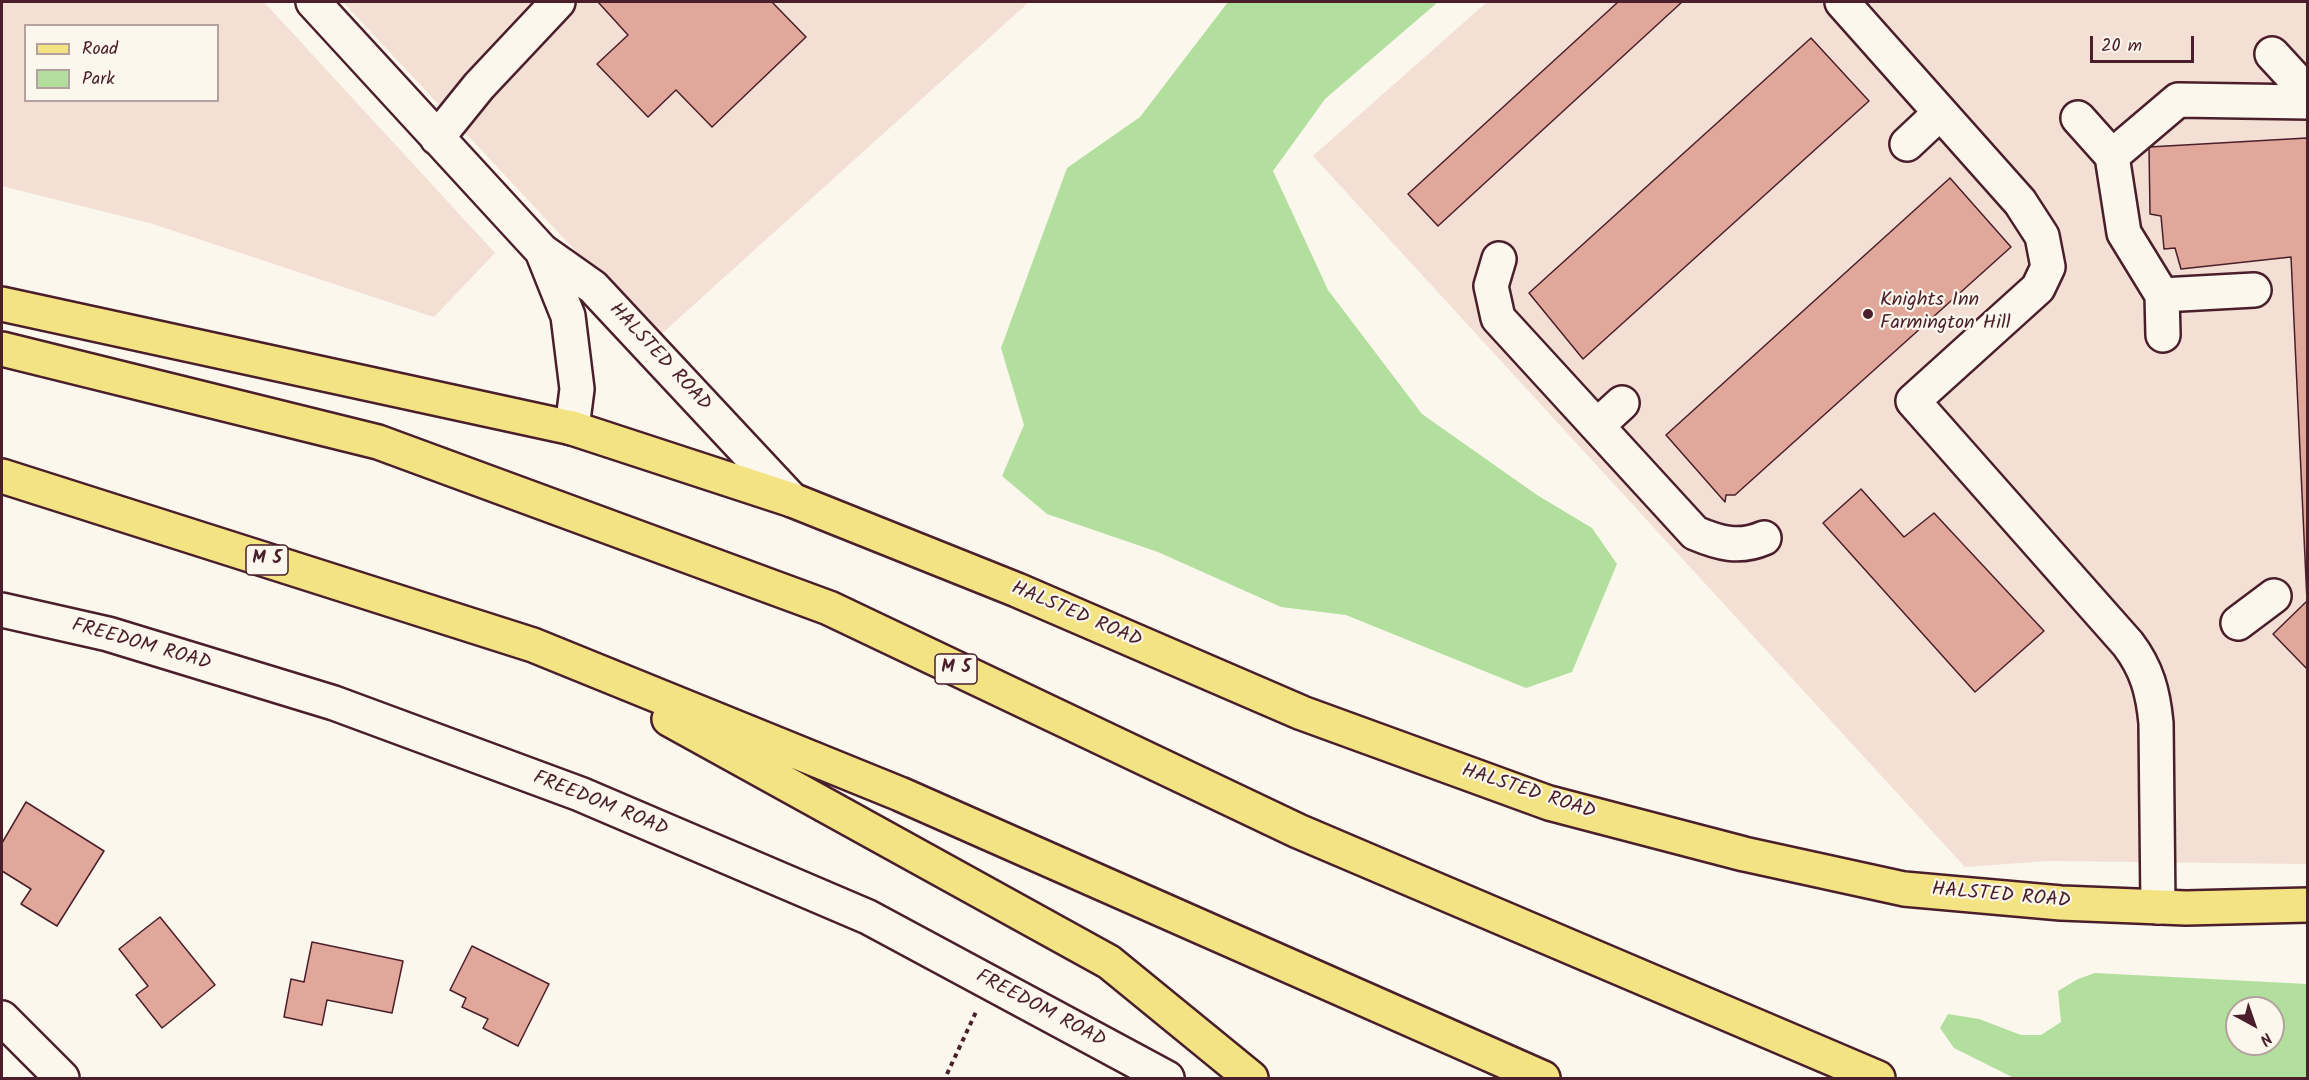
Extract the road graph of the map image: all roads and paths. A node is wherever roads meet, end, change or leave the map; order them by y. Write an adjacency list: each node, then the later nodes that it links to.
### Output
1 (313, 2): 9 (street, HALSTED ROAD)
2 (558, 2): 9 (street)
3 (1842, 2): 7 (street)
4 (2272, 54): 5 (street)
5 (2307, 93)
6 (2307, 102): 11 (street)
7 (1940, 113): 10 (street); 30 (street)
8 (2078, 118): 11 (street)
9 (438, 138): 12 (street, HALSTED ROAD)
10 (1907, 144)
11 (2112, 156): 15 (street)
12 (542, 251): 21 (street, HALSTED ROAD); 23 (street, HALSTED ROAD)
13 (1499, 259): 20 (street)
14 (2254, 290): 15 (street)
15 (2162, 295): 17 (street)
16 (2, 304): 21 (main road)
17 (2163, 335)
18 (2, 349): 38 (main road, M 5)
19 (1623, 403): 20 (street)
20 (1597, 426): 24 (street)
21 (572, 428): 23 (main road, HALSTED ROAD)
22 (2, 476): 28 (main road, M 5)
23 (792, 500): 30 (main road, HALSTED ROAD)
24 (1764, 538)
25 (2274, 596): 27 (street)
26 (2, 610): 31 (street, FREEDOM ROAD)
27 (2238, 623)
28 (533, 645): 36 (main road); 37 (main road, M 5)
29 (2307, 905): 30 (main road, HALSTED ROAD)
30 (2158, 907)
31 (990, 983): 33 (path); 35 (street, FREEDOM ROAD)
32 (2, 1018): 34 (street)
33 (947, 1074)
34 (62, 1078)
35 (1167, 1078)
36 (1251, 1078)
37 (1543, 1078)
38 (1878, 1078)

